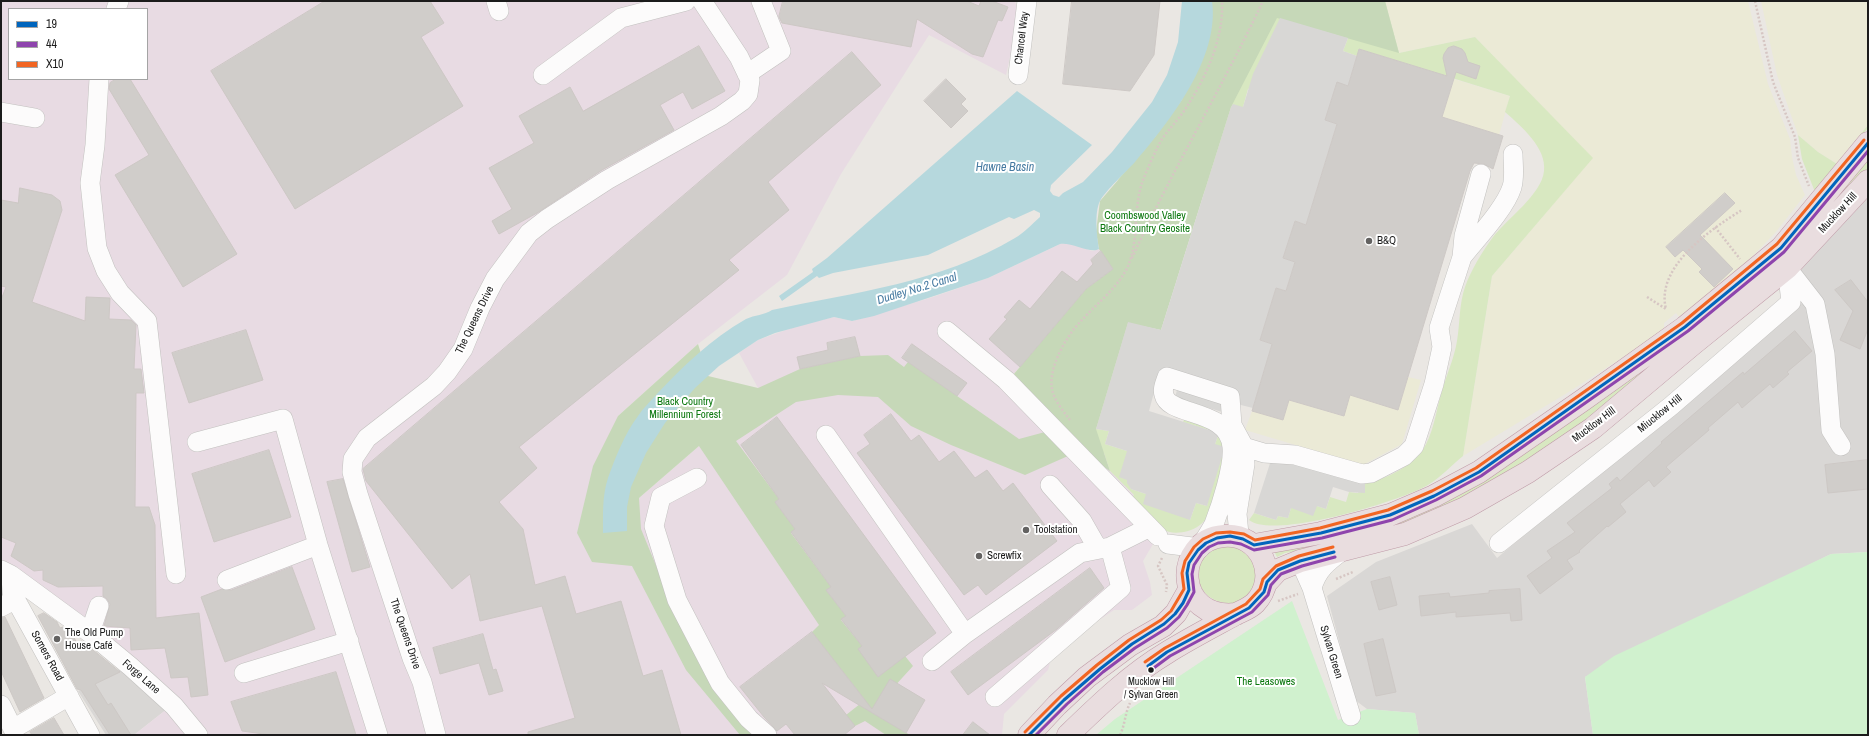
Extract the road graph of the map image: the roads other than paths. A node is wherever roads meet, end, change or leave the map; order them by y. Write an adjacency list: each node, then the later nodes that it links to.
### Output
1 (686, 1): 6 (street)
2 (702, 1): 5 (street, The Queens Drive)
3 (761, 1): 5 (street)
4 (1027, 1): 7 (street, Chancel Way)
5 (747, 74): 55 (street, The Queens Drive)
6 (543, 75)
7 (1018, 75)
8 (98, 80): 35 (street)
9 (1, 112): 10 (street)
10 (35, 118)
11 (1868, 143): 27 (highway, Mucklow Hill)
12 (1513, 154): 15 (street)
13 (1481, 174): 15 (street)
14 (1868, 181): 16 (highway, Mucklow Hill)
15 (1462, 257): 22 (street)
16 (1787, 268): 20 (street); 28 (street, Miucklow Hill); 31 (highway, Mucklow Hill)
17 (947, 331): 26 (street)
18 (826, 435): 44 (street)
19 (196, 442): 29 (street)
20 (1841, 446)
21 (1244, 447): 22 (street); 24 (street); 32 (street)
22 (1273, 454): 24 (street)
23 (697, 478): 56 (street)
24 (1243, 482): 27 (street)
25 (1050, 485): 30 (street)
26 (1148, 528): 30 (street); 32 (street)
27 (1248, 542): 32 (highway, Mucklow Hill); 37 (highway)
28 (1499, 543)
29 (318, 545): 36 (street); 45 (street)
30 (1104, 548): 44 (street); 49 (street)
31 (1345, 549): 33 (highway, Mucklow Hill); 38 (street)
32 (1195, 554): 39 (highway)
33 (1300, 561): 37 (highway, Mucklow Hill); 38 (street, Sylvan Green)
34 (6, 572): 40 (street, Somers Road); 43 (street, Forge Lane)
35 (176, 574)
36 (227, 580)
37 (1267, 582): 42 (highway, Mucklow Hill)
38 (1312, 588): 51 (street, Sylvan Green)
39 (1189, 590): 42 (highway); 57 (highway)
40 (8, 603): 48 (street, Somers Road)
41 (99, 606): 43 (street)
42 (1236, 614): 58 (highway, Mucklow Hill)
43 (90, 633): 53 (street, Forge Lane)
44 (965, 634): 46 (street)
45 (349, 641): 47 (street); 54 (street)
46 (932, 661)
47 (244, 673)
48 (69, 696): 50 (street); 52 (street, Somers Road)
49 (995, 697)
50 (1, 705)
51 (1351, 716)
52 (90, 735)
53 (198, 735)
54 (378, 735)
55 (436, 735)
56 (767, 735)
57 (1029, 735)
58 (1068, 735)

